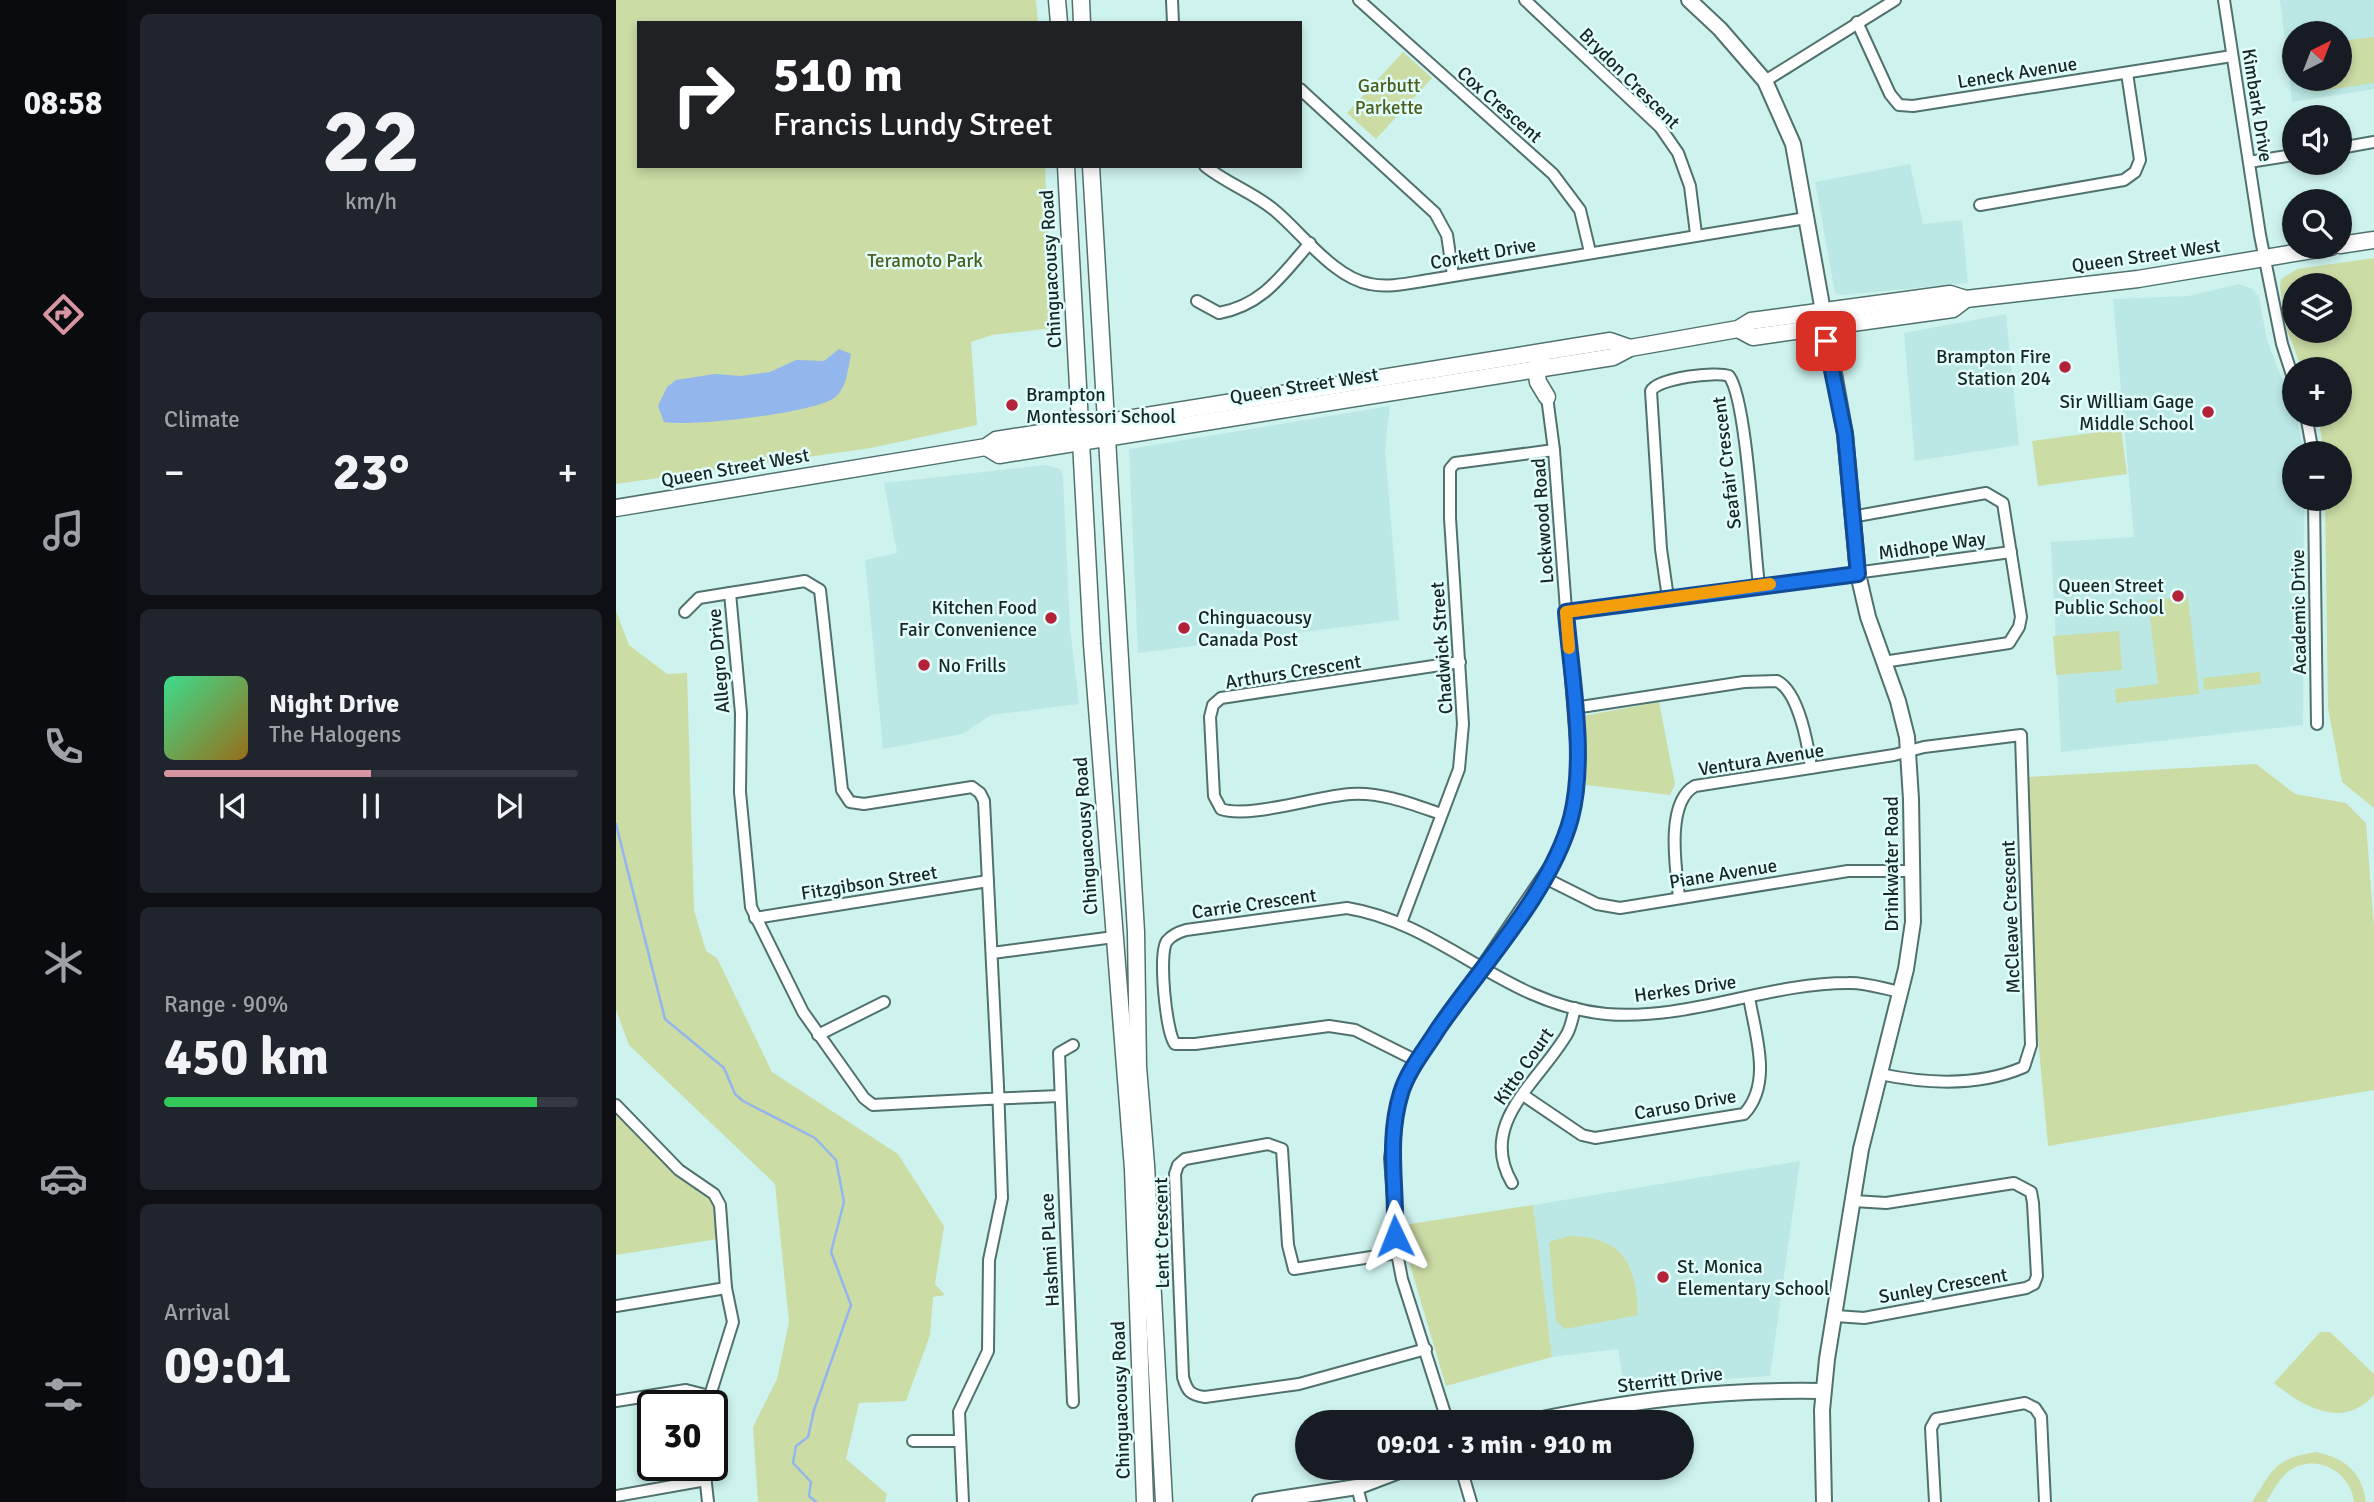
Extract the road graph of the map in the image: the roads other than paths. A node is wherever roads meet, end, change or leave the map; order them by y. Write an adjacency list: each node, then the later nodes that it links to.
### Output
1 (1057, 0): 9 (main road)
2 (1081, 0): 10 (main road)
3 (1172, 0): 11 (street)
4 (1359, 0): 30 (street, Cox Crescent)
5 (1525, 0): 26 (street, Brydon Crescent)
6 (1689, 0): 15 (street, Drinkwater Road)
7 (1895, 0): 12 (street)
8 (2224, 0): 13 (street, Kimbark Drive)
9 (1059, 21)
10 (1082, 21)
11 (1173, 21)
12 (1857, 22): 14 (street, Leneck Avenue); 15 (street)
13 (2232, 57): 14 (street, Leneck Avenue); 20 (street, Kimbark Drive)
14 (2127, 73): 24 (street)
15 (1765, 81): 25 (street, Drinkwater Road)
16 (1302, 91): 33 (street)
17 (2374, 142): 18 (street)
18 (2352, 146)
19 (2282, 157): 20 (street)
20 (2249, 162): 32 (street, Kimbark Drive)
21 (1066, 168): 43 (main road, Chinguacousy Road)
22 (1091, 168): 44 (main road, Chinguacousy Road)
23 (1207, 168): 28 (street, Corkett Drive)
24 (1980, 205)
25 (1806, 218): 26 (street, Corkett Drive); 35 (street, Drinkwater Road)
26 (1696, 234): 30 (street, Corkett Drive)
27 (2374, 240): 29 (main road)
28 (1310, 243): 33 (street, Corkett Drive); 34 (street)
29 (2352, 243)
30 (1590, 252): 33 (street, Corkett Drive)
31 (2282, 255): 32 (main road, Queen Street West)
32 (2265, 258): 35 (main road, Queen Street West); 38 (street)
33 (1453, 275)
34 (1197, 300)
35 (1823, 320): 37 (main road, Queen Street West); 50 (street, Drinkwater Road)
36 (1610, 341): 37 (main road, Queen Street West); 40 (main road); 41 (main road, Queen Street West)
37 (1630, 348): 39 (main road, Queen Street West)
38 (2286, 357)
39 (1590, 360): 40 (main road, Queen Street West); 42 (main road)
40 (1536, 369): 41 (main road, Queen Street West); 42 (main road)
41 (1359, 389): 44 (main road, Queen Street West)
42 (1546, 397): 47 (street, Lockwood Road)
43 (1079, 426): 44 (main road, Queen Street West); 45 (main road, Chinguacousy Road); 46 (main road, Queen Street West)
44 (1106, 430): 45 (main road, Queen Street West); 111 (main road, Chinguacousy Road)
45 (1080, 443): 46 (main road, Queen Street West); 71 (main road, Chinguacousy Road)
46 (986, 447): 48 (main road, Queen Street West)
47 (1554, 450): 57 (street, Lockwood Road); 58 (street, Chadwick Street)
48 (616, 508)
49 (2314, 511): 61 (street, Academic Drive)
50 (1851, 517): 51 (street); 52 (street, Drinkwater Road)
51 (2011, 552): 52 (street, Midhope Way); 59 (street)
52 (1858, 574): 53 (street, Midhope Way); 59 (street, Drinkwater Road)
53 (1759, 585): 55 (street, Midhope Way); 55 (street, Seafair Crescent)
54 (730, 593): 56 (street); 67 (street, Allegro Drive); 69 (street, Allegro Drive)
55 (1668, 598): 57 (street, Midhope Way)
56 (685, 612)
57 (1566, 612): 60 (street, Lockwood Road)
58 (1460, 662): 64 (street, Chadwick Street); 64 (street, Arthurs Crescent)
59 (1883, 662): 62 (street, Drinkwater Road)
60 (1574, 708): 63 (street); 66 (street, Lockwood Road)
61 (2317, 724)
62 (1906, 752): 63 (street, Ventura Avenue); 65 (street, Drinkwater Road); 81 (street, McCleave Crescent)
63 (1811, 768): 68 (street, Ventura Avenue)
64 (1441, 814): 70 (street, Chadwick Street)
65 (1913, 871): 68 (street, Piane Avenue); 74 (street, Drinkwater Road)
66 (1545, 878): 68 (street, Piane Avenue); 73 (street, Lockwood Road)
67 (988, 881): 69 (street, Fitzgibson Street); 72 (street, Allegro Drive)
68 (1679, 897)
69 (755, 918): 78 (street, Allegro Drive)
70 (1401, 923): 73 (street, Carrie Crescent); 80 (street, Carrie Crescent)
71 (1114, 937): 72 (street); 110 (main road, Chinguacousy Road)
72 (992, 953): 84 (street, Allegro Drive)
73 (1482, 969): 77 (street, Herkes Drive); 80 (street, Lockwood Road)
74 (1901, 992): 75 (street, Herkes Drive); 81 (street, Drinkwater Road)
75 (1749, 997): 77 (street, Herkes Drive); 82 (street, Caruso Drive)
76 (884, 1002): 78 (street)
77 (1575, 1008): 82 (street, Kitto Court)
78 (818, 1035): 84 (street, Allegro Drive)
79 (1073, 1045): 83 (street, Hashmi PLace)
80 (1417, 1061): 88 (street, Lockwood Road)
81 (1880, 1074): 87 (street, Drinkwater Road)
82 (1523, 1095): 86 (street, Kitto Court)
83 (1060, 1096): 84 (street); 97 (street, Hashmi PLace)
84 (998, 1099): 101 (street, Allegro Drive)
85 (616, 1105): 89 (street)
86 (1512, 1183)
87 (1854, 1201): 91 (street, Drinkwater Road); 91 (street, Sunley Crescent)
88 (1397, 1253): 92 (street, Lockwood Road); 92 (street, Lent Crescent)
89 (726, 1287): 90 (street); 93 (street)
90 (616, 1306)
91 (1836, 1316): 94 (street, Drinkwater Road)
92 (1426, 1349): 98 (street, Lockwood Road)
93 (712, 1390)
94 (1823, 1391): 99 (street, Sterritt Drive); 115 (street, Drinkwater Road)
95 (637, 1398): 96 (street)
96 (616, 1401)
97 (1073, 1402)
98 (1444, 1410)
99 (1601, 1410)
100 (913, 1441): 101 (street)
101 (959, 1441): 109 (street, Allegro Drive)
102 (1375, 1480): 106 (street)
103 (1465, 1480): 114 (street)
104 (700, 1481): 107 (street)
105 (706, 1481): 108 (street)
106 (1357, 1487): 112 (street); 113 (street)
107 (616, 1496)
108 (708, 1502)
109 (963, 1502)
110 (1145, 1502)
111 (1164, 1502)
112 (1260, 1502)
113 (1361, 1502)
114 (1471, 1502)
115 (1824, 1502)
116 (1935, 1502): 117 (street)
117 (2045, 1502)

